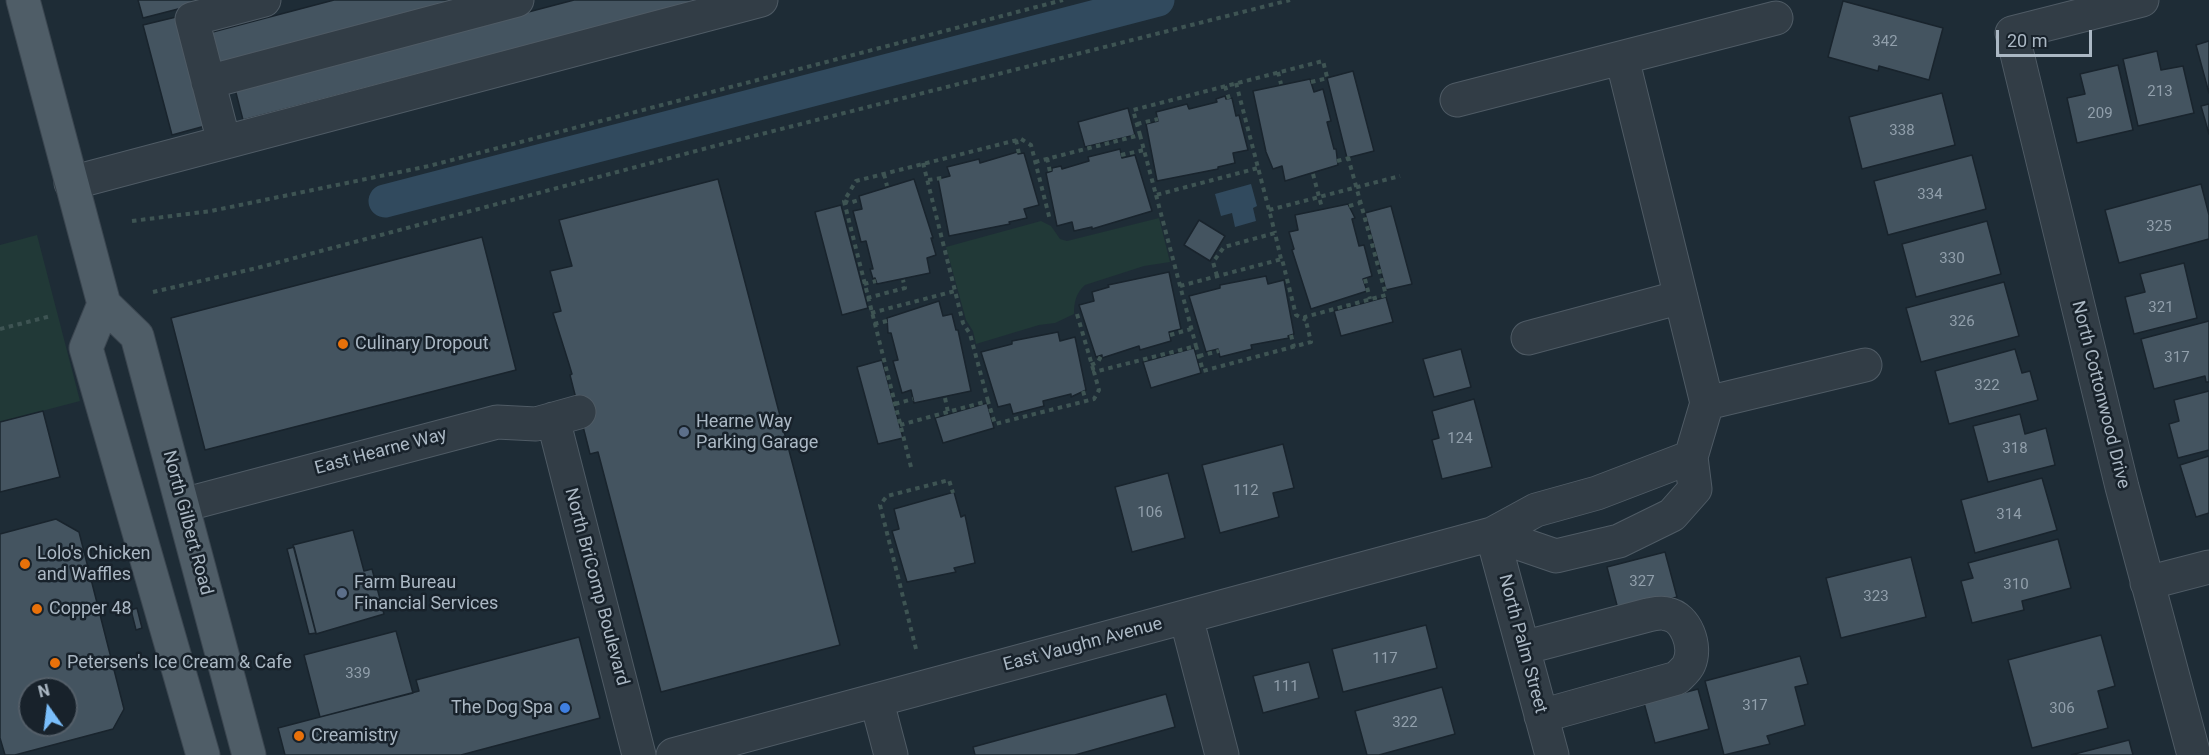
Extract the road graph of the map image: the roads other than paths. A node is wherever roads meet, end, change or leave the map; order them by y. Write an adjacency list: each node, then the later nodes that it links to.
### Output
1 (23, 0): 11 (main road)
2 (264, 0): 8 (street)
3 (517, 0): 8 (street)
4 (761, 0): 10 (street)
5 (2142, 0): 22 (street, North Cottonwood Drive)
6 (1776, 18): 7 (street)
7 (1622, 58): 9 (street); 12 (street)
8 (208, 82): 10 (street)
9 (1457, 100)
10 (224, 142): 11 (street)
11 (71, 183): 13 (main road)
12 (1681, 297): 14 (street); 16 (street)
13 (104, 304): 19 (main road, North Gilbert Road); 27 (main road)
14 (1528, 338)
15 (1865, 365): 16 (street)
16 (1707, 403): 18 (street)
17 (566, 416): 19 (street, East Hearne Way); 29 (street, North BriComp Boulevard)
18 (1691, 457): 20 (street, East Vaughn Avenue); 20 (street)
19 (183, 505): 28 (main road, North Gilbert Road)
20 (1492, 534): 23 (street, East Vaughn Avenue); 24 (street, North Palm Street)
21 (2209, 567): 22 (street)
22 (2147, 583): 34 (street, North Cottonwood Drive)
23 (1186, 617): 25 (street, East Vaughn Avenue); 32 (street)
24 (1523, 648): 26 (street, North Palm Street); 26 (street)
25 (877, 702): 30 (street, East Vaughn Avenue); 31 (street)
26 (1541, 716): 33 (street, North Palm Street)
27 (203, 755)
28 (249, 755)
29 (639, 755)
30 (673, 755)
31 (891, 755)
32 (1222, 755)
33 (1552, 755)
34 (2194, 755)

